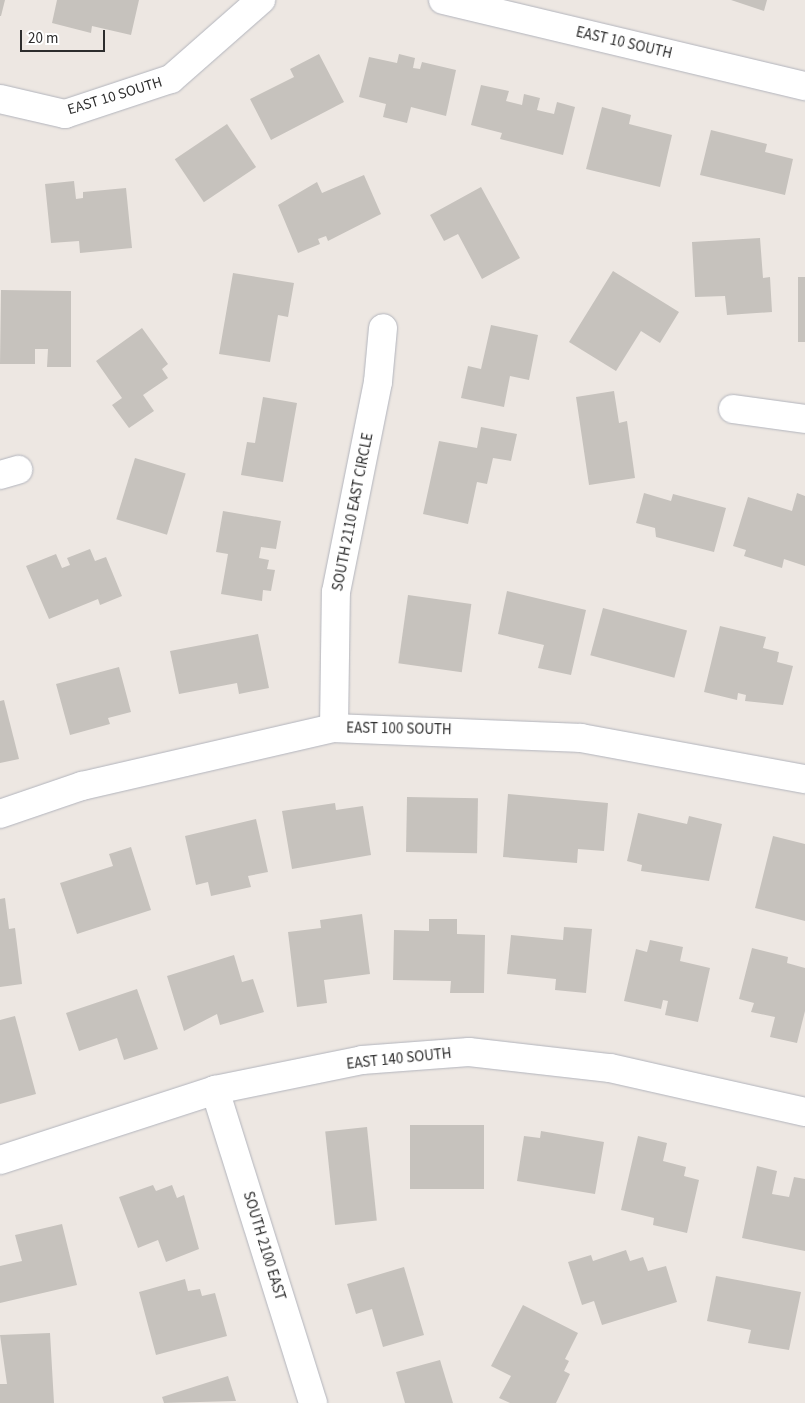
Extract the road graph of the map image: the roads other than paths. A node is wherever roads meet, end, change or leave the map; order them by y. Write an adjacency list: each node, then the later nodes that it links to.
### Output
1 (261, 0): 4 (street, EAST 10 SOUTH)
2 (443, 0): 3 (street, EAST 10 SOUTH)
3 (805, 86)
4 (0, 100)
5 (382, 328): 8 (street, SOUTH 2110 EAST CIRCLE)
6 (734, 409): 7 (street)
7 (805, 419)
8 (334, 728): 9 (street, EAST 100 SOUTH); 10 (street, EAST 100 SOUTH)
9 (805, 779)
10 (0, 814)
11 (215, 1090): 12 (street, EAST 140 SOUTH); 13 (street, EAST 140 SOUTH); 14 (street, SOUTH 2100 EAST)
12 (805, 1112)
13 (0, 1160)
14 (313, 1403)

